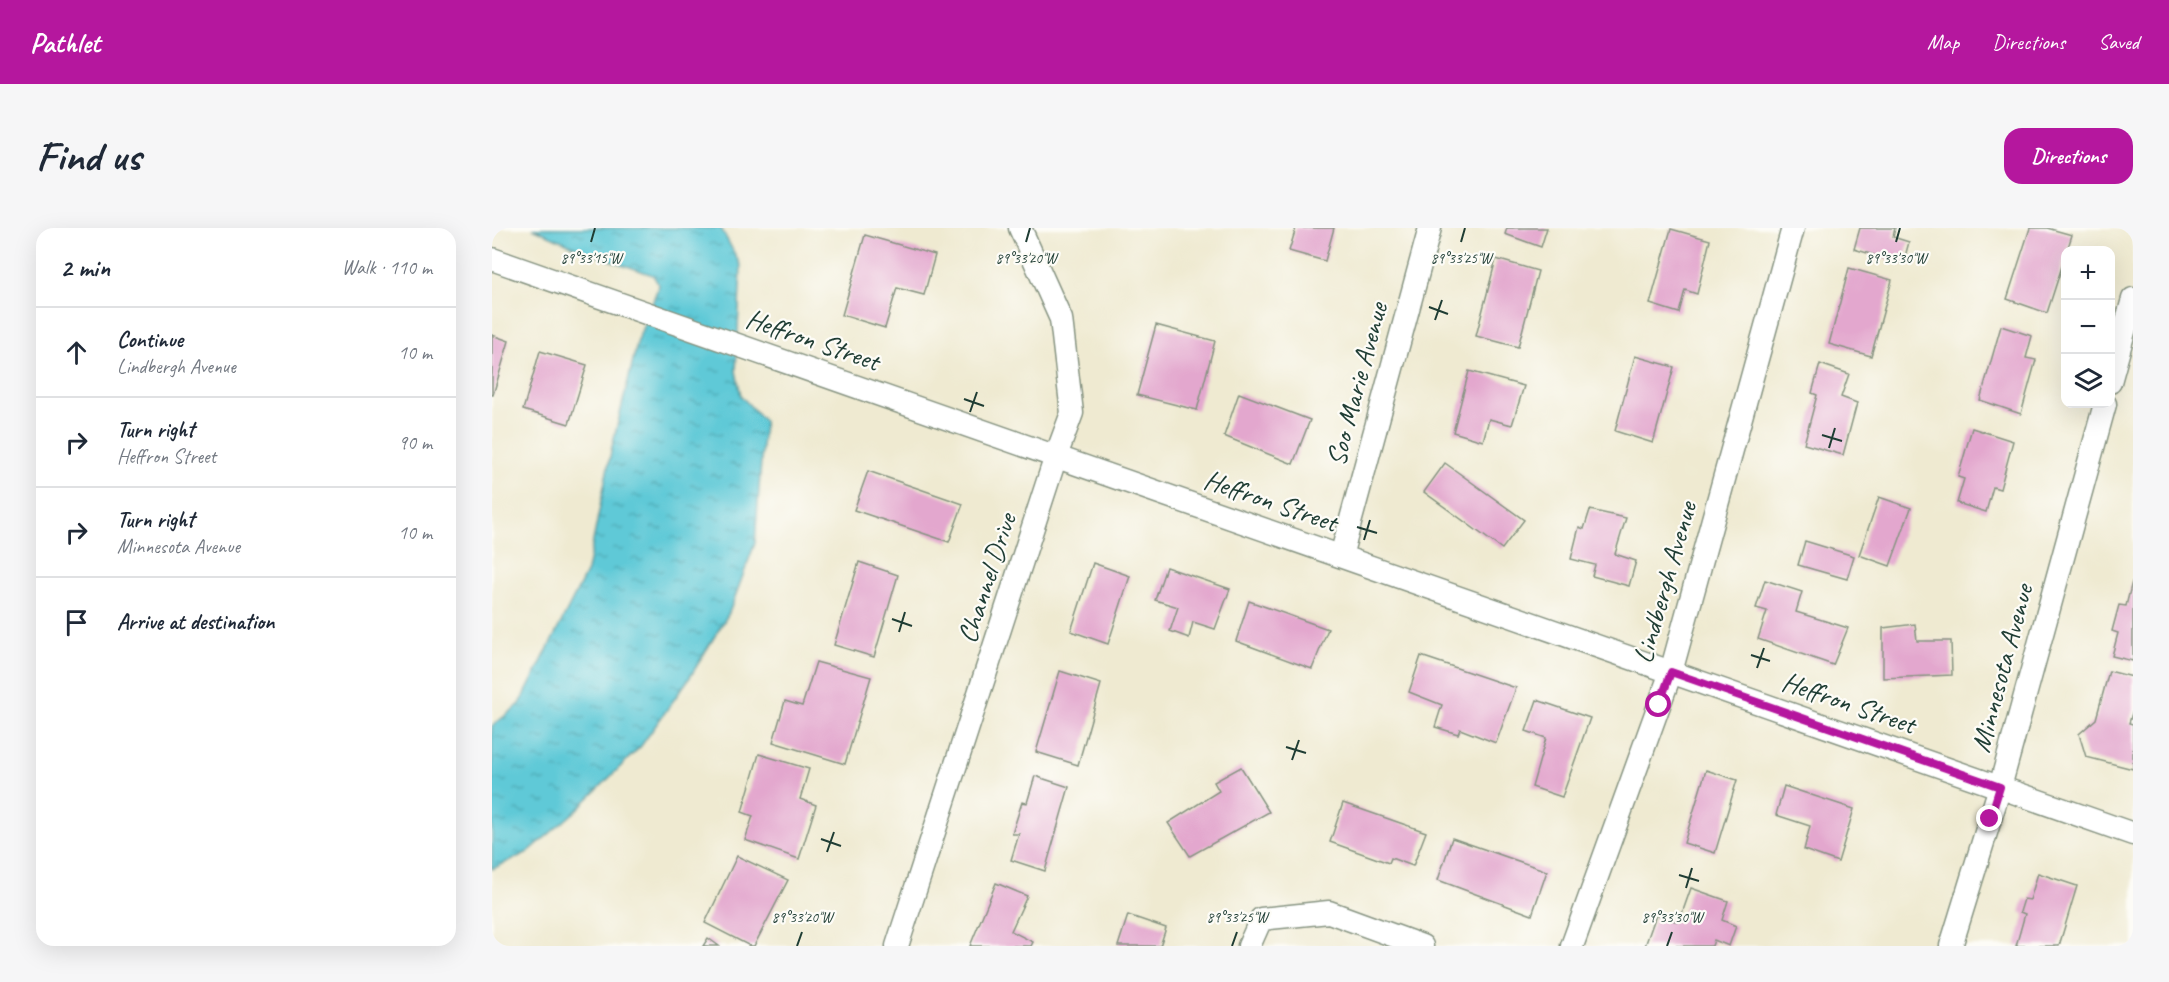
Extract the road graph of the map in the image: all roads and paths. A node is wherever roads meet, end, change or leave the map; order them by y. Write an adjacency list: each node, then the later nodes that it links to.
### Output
1 (1020, 228): 8 (street, Channel Drive)
2 (1430, 228): 9 (street, Soo Marie Avenue)
3 (1793, 228): 10 (street, Lindbergh Avenue)
4 (492, 259): 8 (street, Heffron Street)
5 (2133, 299): 6 (street)
6 (2115, 364)
7 (2104, 408): 11 (street, Minnesota Avenue)
8 (1056, 456): 9 (street, Heffron Street); 13 (street, Channel Drive)
9 (1341, 556): 10 (street, Heffron Street)
10 (1671, 672): 11 (street, Heffron Street); 16 (street, Lindbergh Avenue)
11 (2000, 787): 12 (street, Heffron Street); 17 (street, Minnesota Avenue)
12 (2133, 834)
13 (897, 946)
14 (1249, 946): 15 (street)
15 (1422, 946)
16 (1572, 946)
17 (1951, 946)

